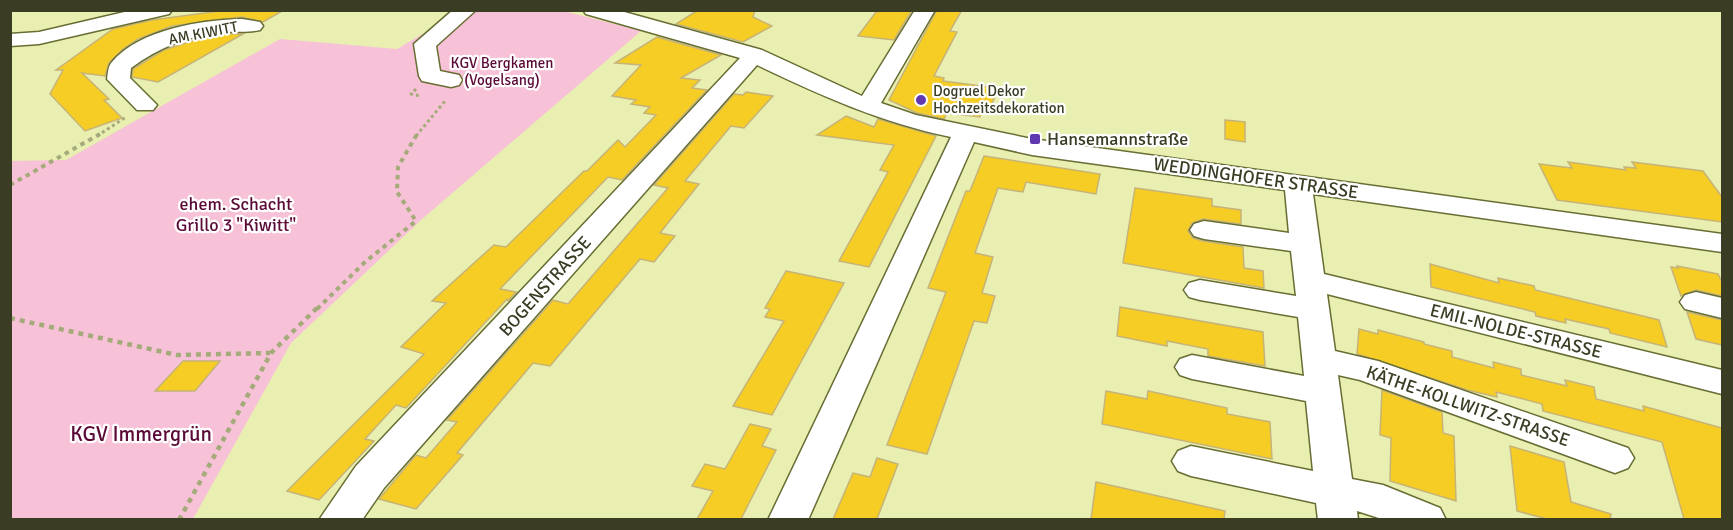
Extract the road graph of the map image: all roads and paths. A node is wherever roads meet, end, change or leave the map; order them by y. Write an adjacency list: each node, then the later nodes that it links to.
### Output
1 (162, 10): 7 (street, AM KIWITT)
2 (466, 10): 12 (street)
3 (593, 10): 6 (street, WEDDINGHOFER STRASSE)
4 (664, 10): 6 (street)
5 (925, 10): 15 (street)
6 (641, 23): 11 (street, WEDDINGHOFER STRASSE)
7 (100, 24): 9 (street, AM KIWITT); 10 (street, AM KIWITT)
8 (253, 26): 10 (street, AM KIWITT)
9 (12, 40)
10 (154, 43): 14 (street, AM KIWITT)
11 (754, 55): 15 (street, WEDDINGHOFER STRASSE); 33 (street, BOGENSTRASSE)
12 (437, 85)
13 (438, 99): 25 (path)
14 (145, 105): 18 (path)
15 (867, 107): 16 (street, WEDDINGHOFER STRASSE)
16 (965, 134): 17 (street, WEDDINGHOFER STRASSE); 34 (street)
17 (1298, 184): 20 (street, WEDDINGHOFER STRASSE); 21 (street)
18 (10, 185)
19 (1204, 230): 21 (street)
20 (1722, 243)
21 (1305, 244): 23 (street)
22 (1200, 290): 23 (street)
23 (1311, 295): 27 (street); 28 (street, EMIL-NOLDE-STRASSE)
24 (10, 318): 25 (path)
25 (271, 353): 32 (path)
26 (1192, 367): 27 (street, KÄTHE-KOLLWITZ-STRASSE)
27 (1321, 375): 29 (street, KÄTHE-KOLLWITZ-STRASSE); 31 (street)
28 (1722, 382)
29 (1615, 458)
30 (1191, 461): 31 (street)
31 (1336, 505): 35 (street)
32 (179, 519)
33 (339, 519)
34 (788, 519)
35 (1426, 519)

